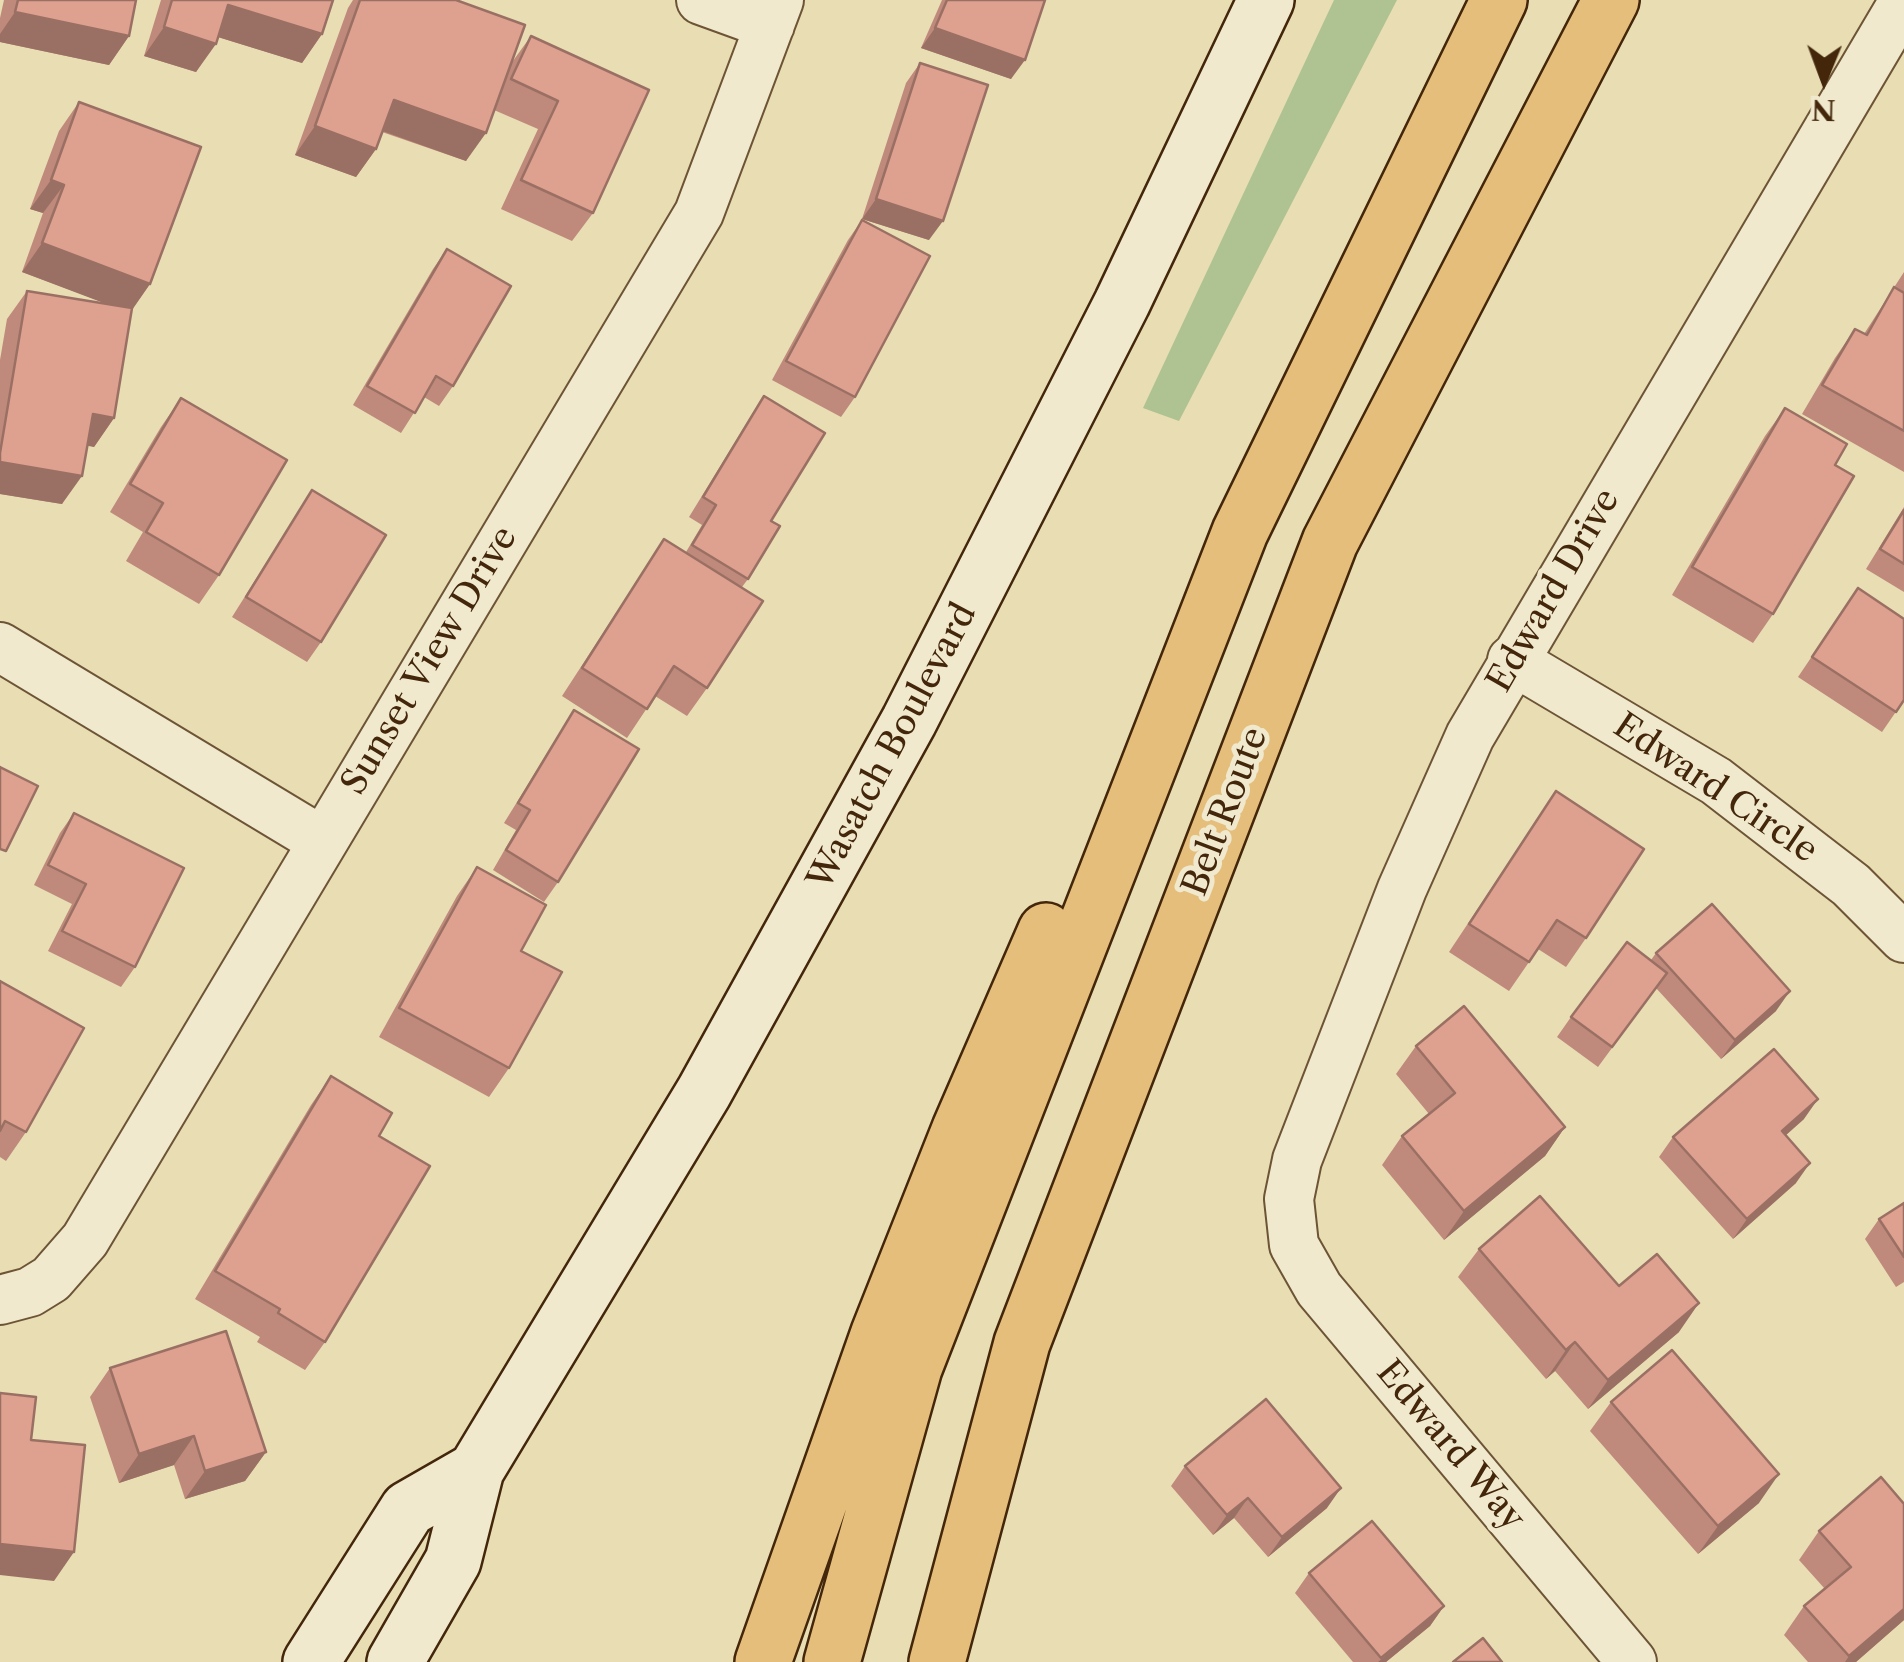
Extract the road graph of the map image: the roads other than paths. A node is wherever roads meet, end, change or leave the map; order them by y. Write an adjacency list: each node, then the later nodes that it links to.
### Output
1 (702, 0): 6 (street)
2 (1266, 0): 15 (main road, Wasatch Boulevard)
3 (1499, 0): 7 (highway)
4 (1610, 0): 14 (highway, Belt Route)
5 (1904, 1): 9 (street, Edward Drive)
6 (774, 12): 10 (street, Sunset View Drive)
7 (1240, 532): 18 (highway); 19 (highway)
8 (0, 647): 10 (street)
9 (1512, 660): 11 (street, Edward Circle); 12 (street, Edward Drive)
10 (322, 841): 13 (street, Sunset View Drive)
11 (1904, 938)
12 (1289, 1220): 22 (street, Edward Way)
13 (15, 1296)
14 (1022, 1344): 20 (highway, Belt Route); 21 (highway)
15 (476, 1470): 16 (main road, Wasatch Boulevard); 17 (main road, Wasatch Boulevard)
16 (312, 1662)
17 (395, 1662)
18 (763, 1662)
19 (832, 1662)
20 (937, 1662)
21 (965, 1662)
22 (1632, 1662)

